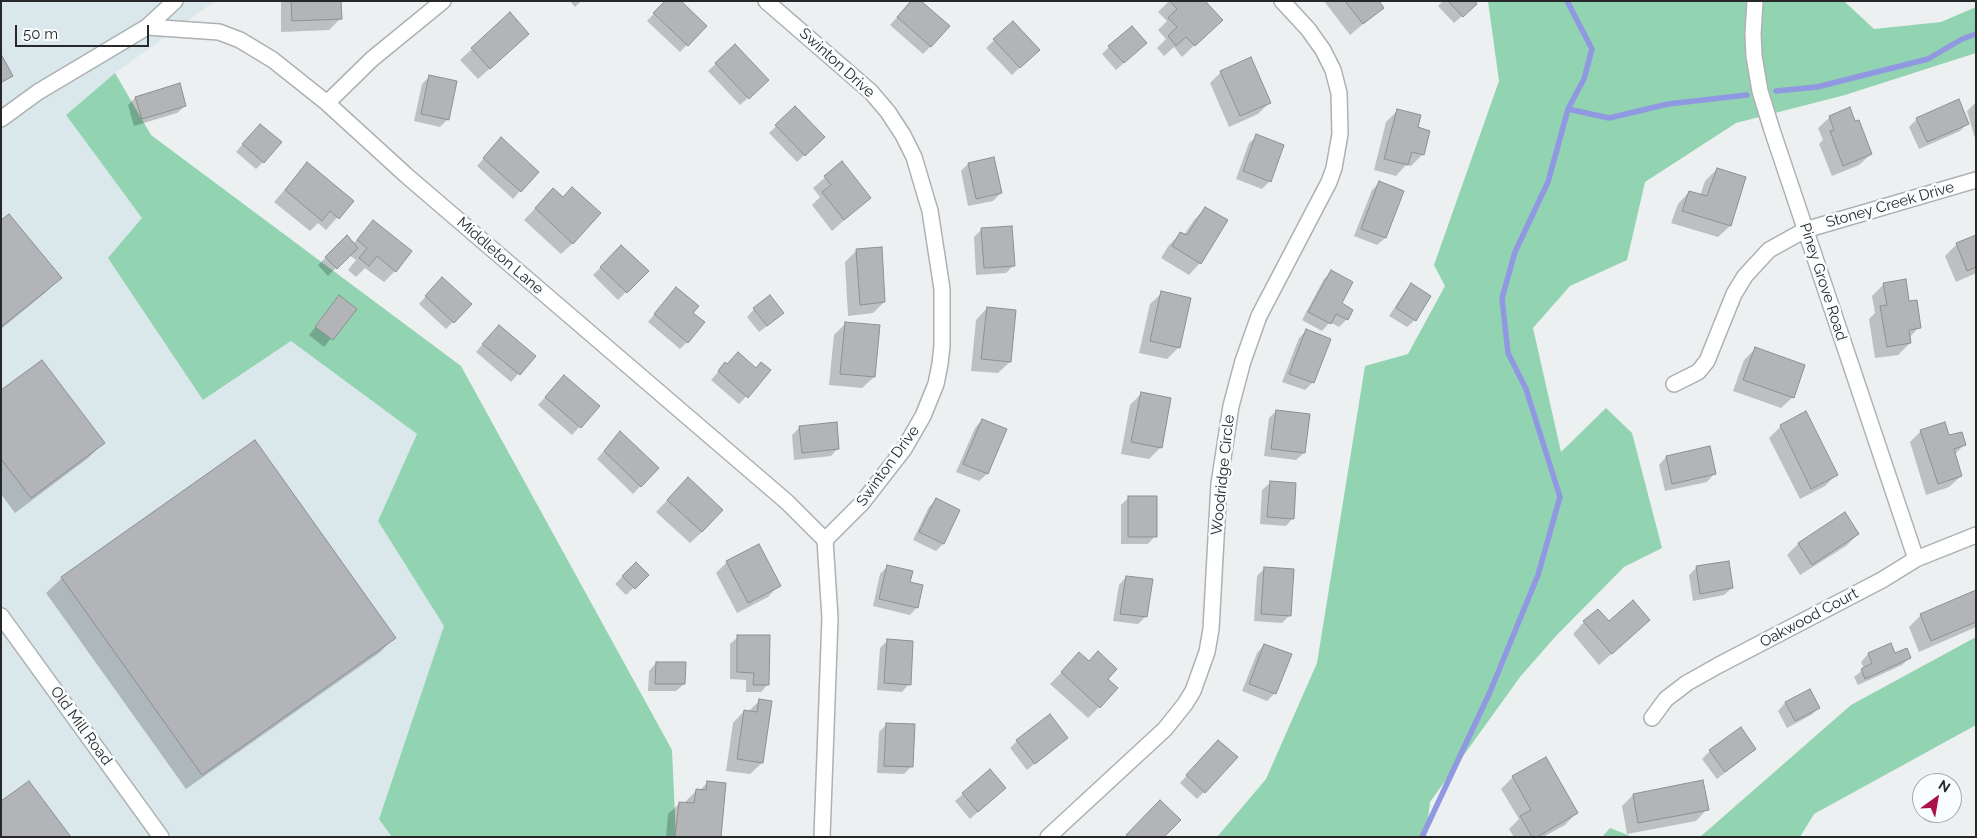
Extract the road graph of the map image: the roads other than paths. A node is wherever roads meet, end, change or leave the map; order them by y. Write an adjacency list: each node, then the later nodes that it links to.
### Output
1 (175, 1): 6 (street)
2 (443, 1): 7 (street)
3 (766, 1): 13 (street, Swinton Drive)
4 (1282, 1): 19 (street, Woodridge Circle)
5 (1755, 1): 10 (street, Piney Grove Road)
6 (147, 27): 7 (street, Middleton Lane); 8 (street)
7 (327, 103): 13 (street, Middleton Lane)
8 (1, 119)
9 (1976, 180): 10 (street, Stoney Creek Drive)
10 (1806, 230): 11 (street, Stoney Creek Drive); 14 (street, Piney Grove Road)
11 (1674, 384)
12 (1976, 535): 14 (street, Oakwood Court)
13 (826, 540): 18 (street)
14 (1916, 559): 16 (street, Oakwood Court)
15 (1, 616): 17 (street, Old Mill Road)
16 (1652, 718)
17 (160, 837)
18 (822, 837)
19 (1048, 837)

